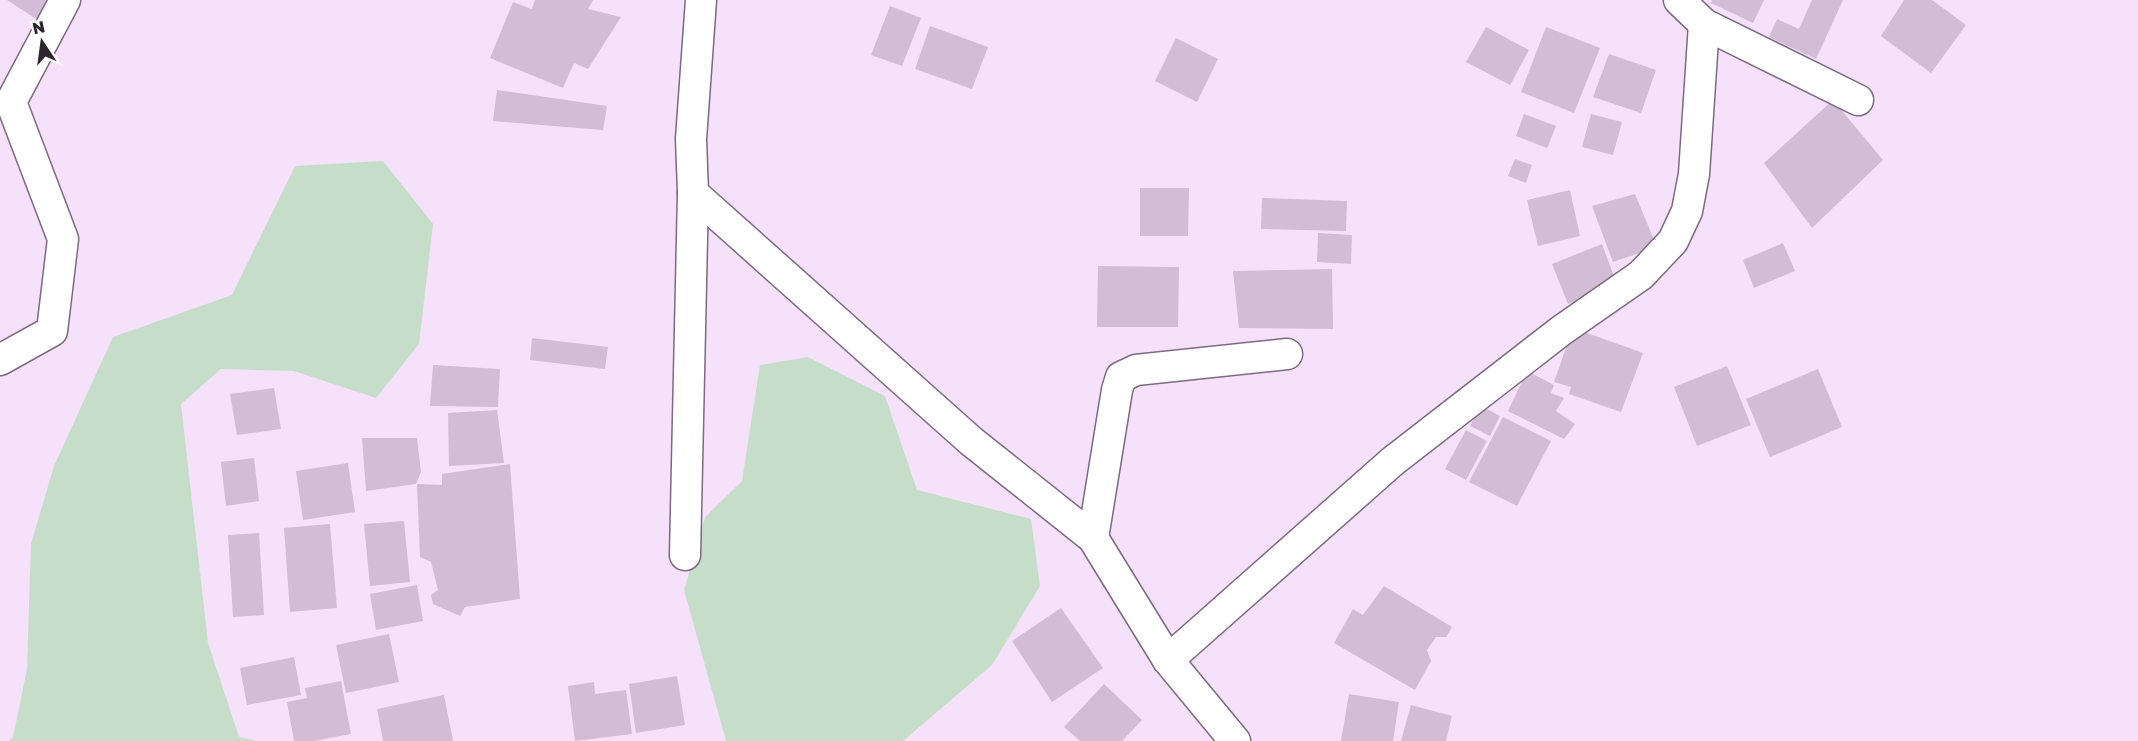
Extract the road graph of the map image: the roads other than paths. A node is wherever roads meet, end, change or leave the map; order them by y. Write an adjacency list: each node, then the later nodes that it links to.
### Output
1 (65, 0): 8 (street)
2 (701, 0): 6 (street)
3 (1679, 0): 4 (street)
4 (1704, 24): 5 (street); 11 (street)
5 (1858, 100)
6 (693, 193): 9 (street); 10 (street)
7 (1287, 354): 9 (street)
8 (0, 360)
9 (1093, 538): 11 (street)
10 (685, 555)
11 (1168, 660): 12 (street)
12 (1235, 741)

